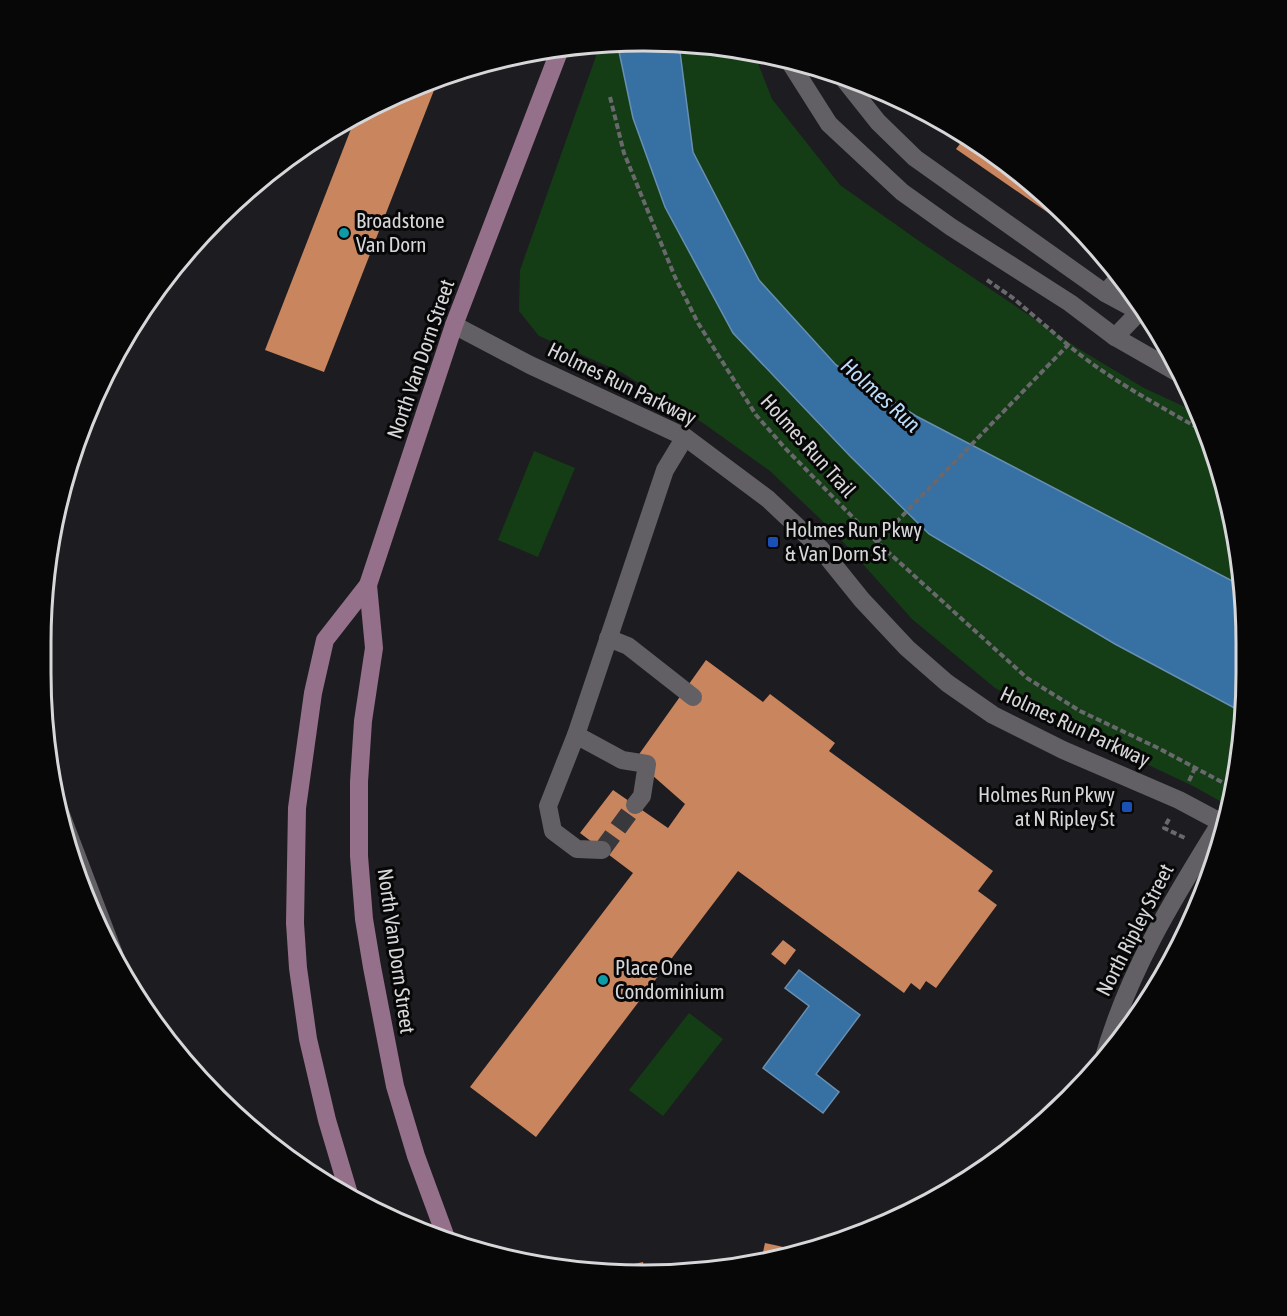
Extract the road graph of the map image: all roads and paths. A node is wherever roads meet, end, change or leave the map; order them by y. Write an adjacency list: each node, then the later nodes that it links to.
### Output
1 (557, 57): 9 (main road, North Van Dorn Street)
2 (795, 71): 10 (street)
3 (852, 89): 6 (street)
4 (610, 97): 14 (path, Holmes Run Trail)
5 (1114, 283): 6 (street)
6 (1105, 293): 7 (street)
7 (1130, 306)
8 (1137, 316): 10 (street)
9 (454, 325): 13 (street, Holmes Run Parkway); 15 (main road, North Van Dorn Street)
10 (1115, 338): 11 (street)
11 (1168, 367)
12 (1195, 426): 14 (path)
13 (685, 437): 16 (street); 21 (street, Holmes Run Parkway)
14 (877, 542): 19 (path, Holmes Run Trail)
15 (368, 585): 25 (main road, North Van Dorn Street); 26 (main road, North Van Dorn Street)
16 (608, 638): 17 (street); 18 (street)
17 (693, 697)
18 (576, 735): 20 (street); 23 (street)
19 (1226, 784)
20 (635, 805)
21 (1217, 820)
22 (1211, 842): 24 (street, North Ripley Street)
23 (602, 850)
24 (1110, 1038)
25 (347, 1186)
26 (443, 1230)

